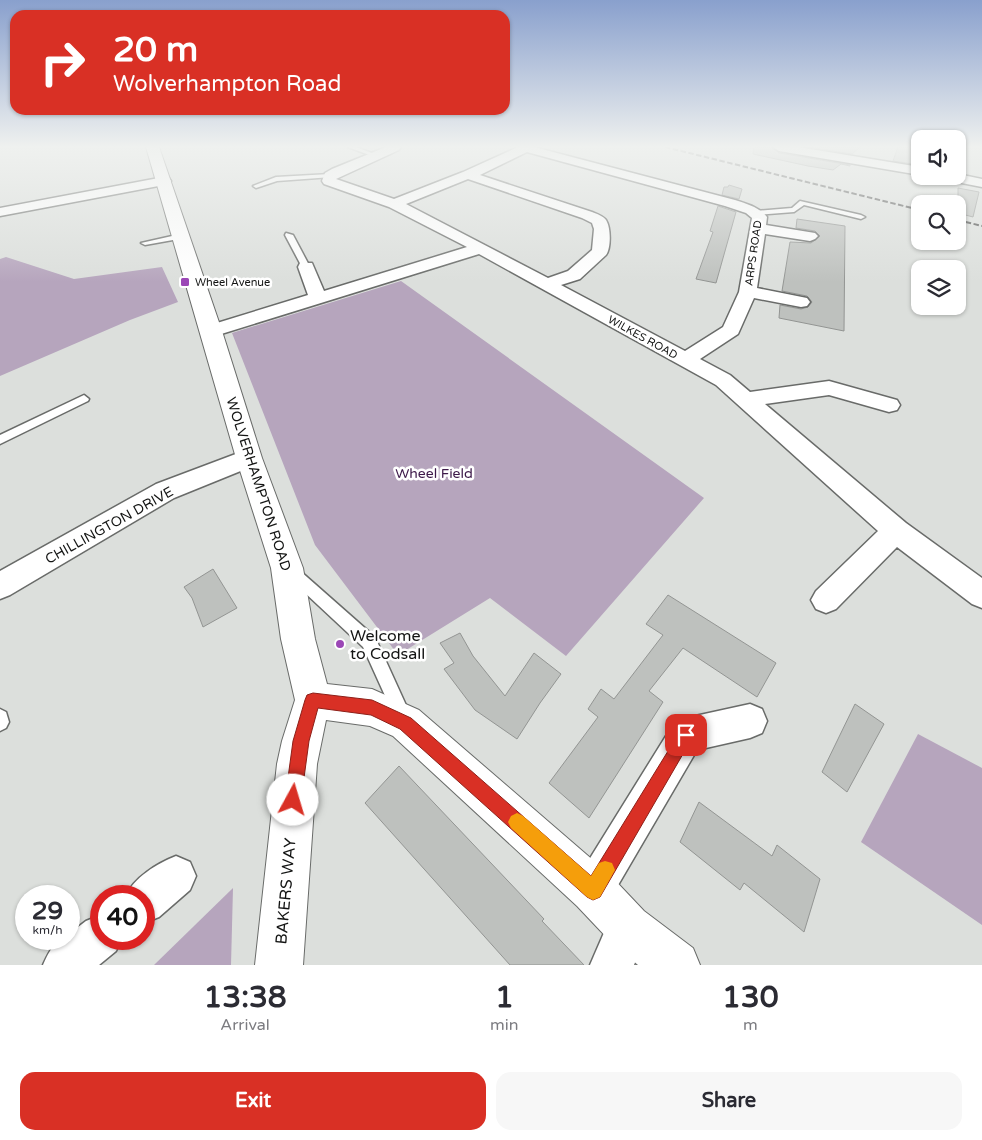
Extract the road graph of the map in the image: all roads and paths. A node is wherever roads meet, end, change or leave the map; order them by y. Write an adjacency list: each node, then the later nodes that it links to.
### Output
1 (106, 192): 8 (street)
2 (167, 192): 13 (street, WOLVERHAMPTON ROAD)
3 (360, 192): 7 (street, WILKES ROAD)
4 (425, 192): 7 (street)
5 (519, 192): 18 (street)
6 (689, 192): 9 (street, ARPS ROAD)
7 (394, 204): 16 (street, WILKES ROAD)
8 (0, 212)
9 (755, 213): 10 (lane); 11 (street, ARPS ROAD)
10 (862, 217)
11 (759, 228): 14 (street); 19 (street, ARPS ROAD)
12 (289, 235): 17 (lane)
13 (181, 236): 15 (lane); 22 (street, WOLVERHAMPTON ROAD)
14 (810, 236)
15 (145, 243)
16 (481, 248): 18 (street, WILKES ROAD); 20 (street)
17 (306, 267): 20 (street)
18 (546, 284): 23 (street, WILKES ROAD)
19 (748, 292): 21 (street); 23 (street, ARPS ROAD)
20 (318, 298): 22 (street)
21 (801, 302)
22 (211, 331): 28 (street, WOLVERHAMPTON ROAD)
23 (684, 360): 25 (street, WILKES ROAD)
24 (84, 399): 27 (lane)
25 (746, 400): 26 (street); 29 (street, WILKES ROAD)
26 (889, 405)
27 (0, 440)
28 (249, 458): 30 (street, WOLVERHAMPTON ROAD); 31 (street, CHILLINGTON DRIVE)
29 (896, 531): 32 (street, WILKES ROAD); 33 (street)
30 (287, 568): 34 (street, WOLVERHAMPTON ROAD); 38 (lane)
31 (0, 586)
32 (982, 595)
33 (826, 600)
34 (313, 700): 38 (street); 45 (street, BAKERS WAY)
35 (0, 718): 37 (lane)
36 (750, 721): 40 (street)
37 (0, 722)
38 (406, 723): 40 (street)
39 (176, 876): 41 (street)
40 (593, 890): 42 (street)
41 (155, 893)
42 (628, 927): 46 (street); 47 (street)
43 (90, 945): 44 (street)
44 (65, 965)
45 (279, 965)
46 (612, 965)
47 (676, 965)

